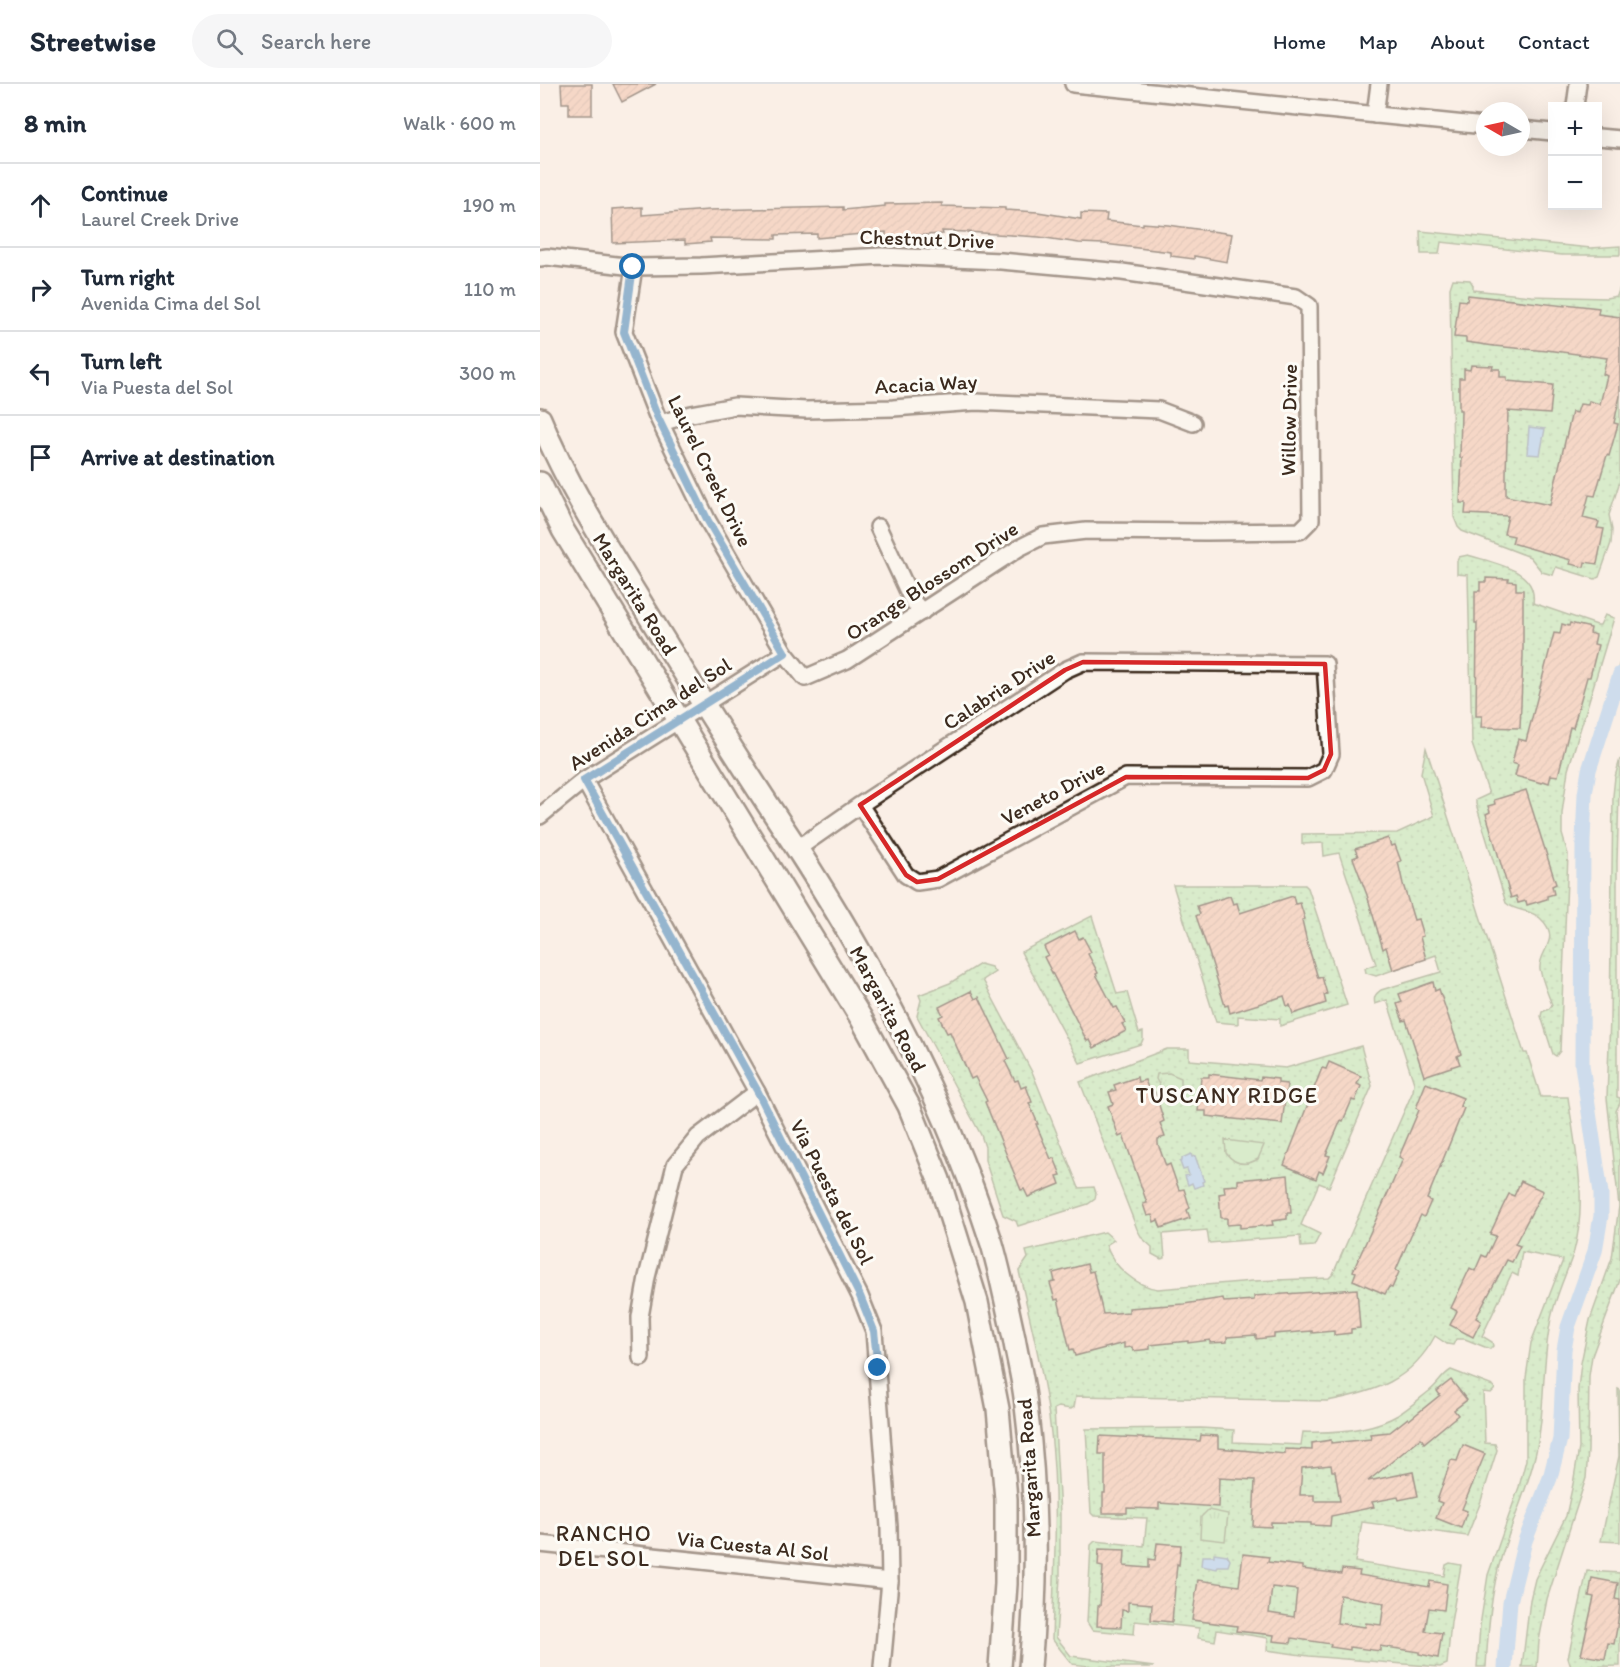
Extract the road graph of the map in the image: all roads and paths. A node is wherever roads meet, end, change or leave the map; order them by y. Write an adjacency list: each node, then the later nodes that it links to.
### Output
1 (1073, 84): 4 (street)
2 (1379, 84): 6 (street)
3 (1578, 84): 5 (street)
4 (1187, 90): 6 (street)
5 (1576, 102)
6 (1375, 115): 7 (street)
7 (1476, 125)
8 (1530, 130): 9 (street)
9 (1548, 132)
10 (1602, 137): 11 (street)
11 (1620, 139)
12 (540, 258): 13 (street, Chestnut Drive)
13 (633, 267): 14 (street, Chestnut Drive); 16 (street, Laurel Creek Drive)
14 (1309, 306): 20 (street, Willow Drive)
15 (540, 419): 24 (main road, Margarita Road)
16 (661, 423): 17 (street, Acacia Way); 22 (street, Laurel Creek Drive)
17 (1193, 423)
18 (540, 483): 25 (main road, Margarita Road)
19 (878, 527): 21 (street)
20 (1300, 531): 21 (street, Orange Blossom Drive)
21 (922, 612): 23 (street, Orange Blossom Drive)
22 (785, 653): 23 (street, Laurel Creek Drive); 24 (street, Avenida Cima del Sol)
23 (805, 678)
24 (703, 704): 25 (street, Avenida Cima del Sol); 30 (main road, Margarita Road)
25 (678, 720): 27 (street, Avenida Cima del Sol); 36 (main road, Margarita Road)
26 (1324, 770): 28 (street, Veneto Drive); 28 (street, Calabria Drive)
27 (584, 780): 29 (street, Avenida Cima del Sol); 31 (street, Via Puesta del Sol)
28 (860, 805): 30 (street, Calabria Drive)
29 (540, 816)
30 (797, 849): 37 (main road, Margarita Road)
31 (758, 1092): 32 (street); 34 (street, Via Puesta del Sol)
32 (641, 1358)
33 (540, 1544): 34 (street, Via Cuesta Al Sol)
34 (890, 1581): 35 (street, Via Puesta del Sol)
35 (882, 1667)
36 (1000, 1667)
37 (1030, 1667)

